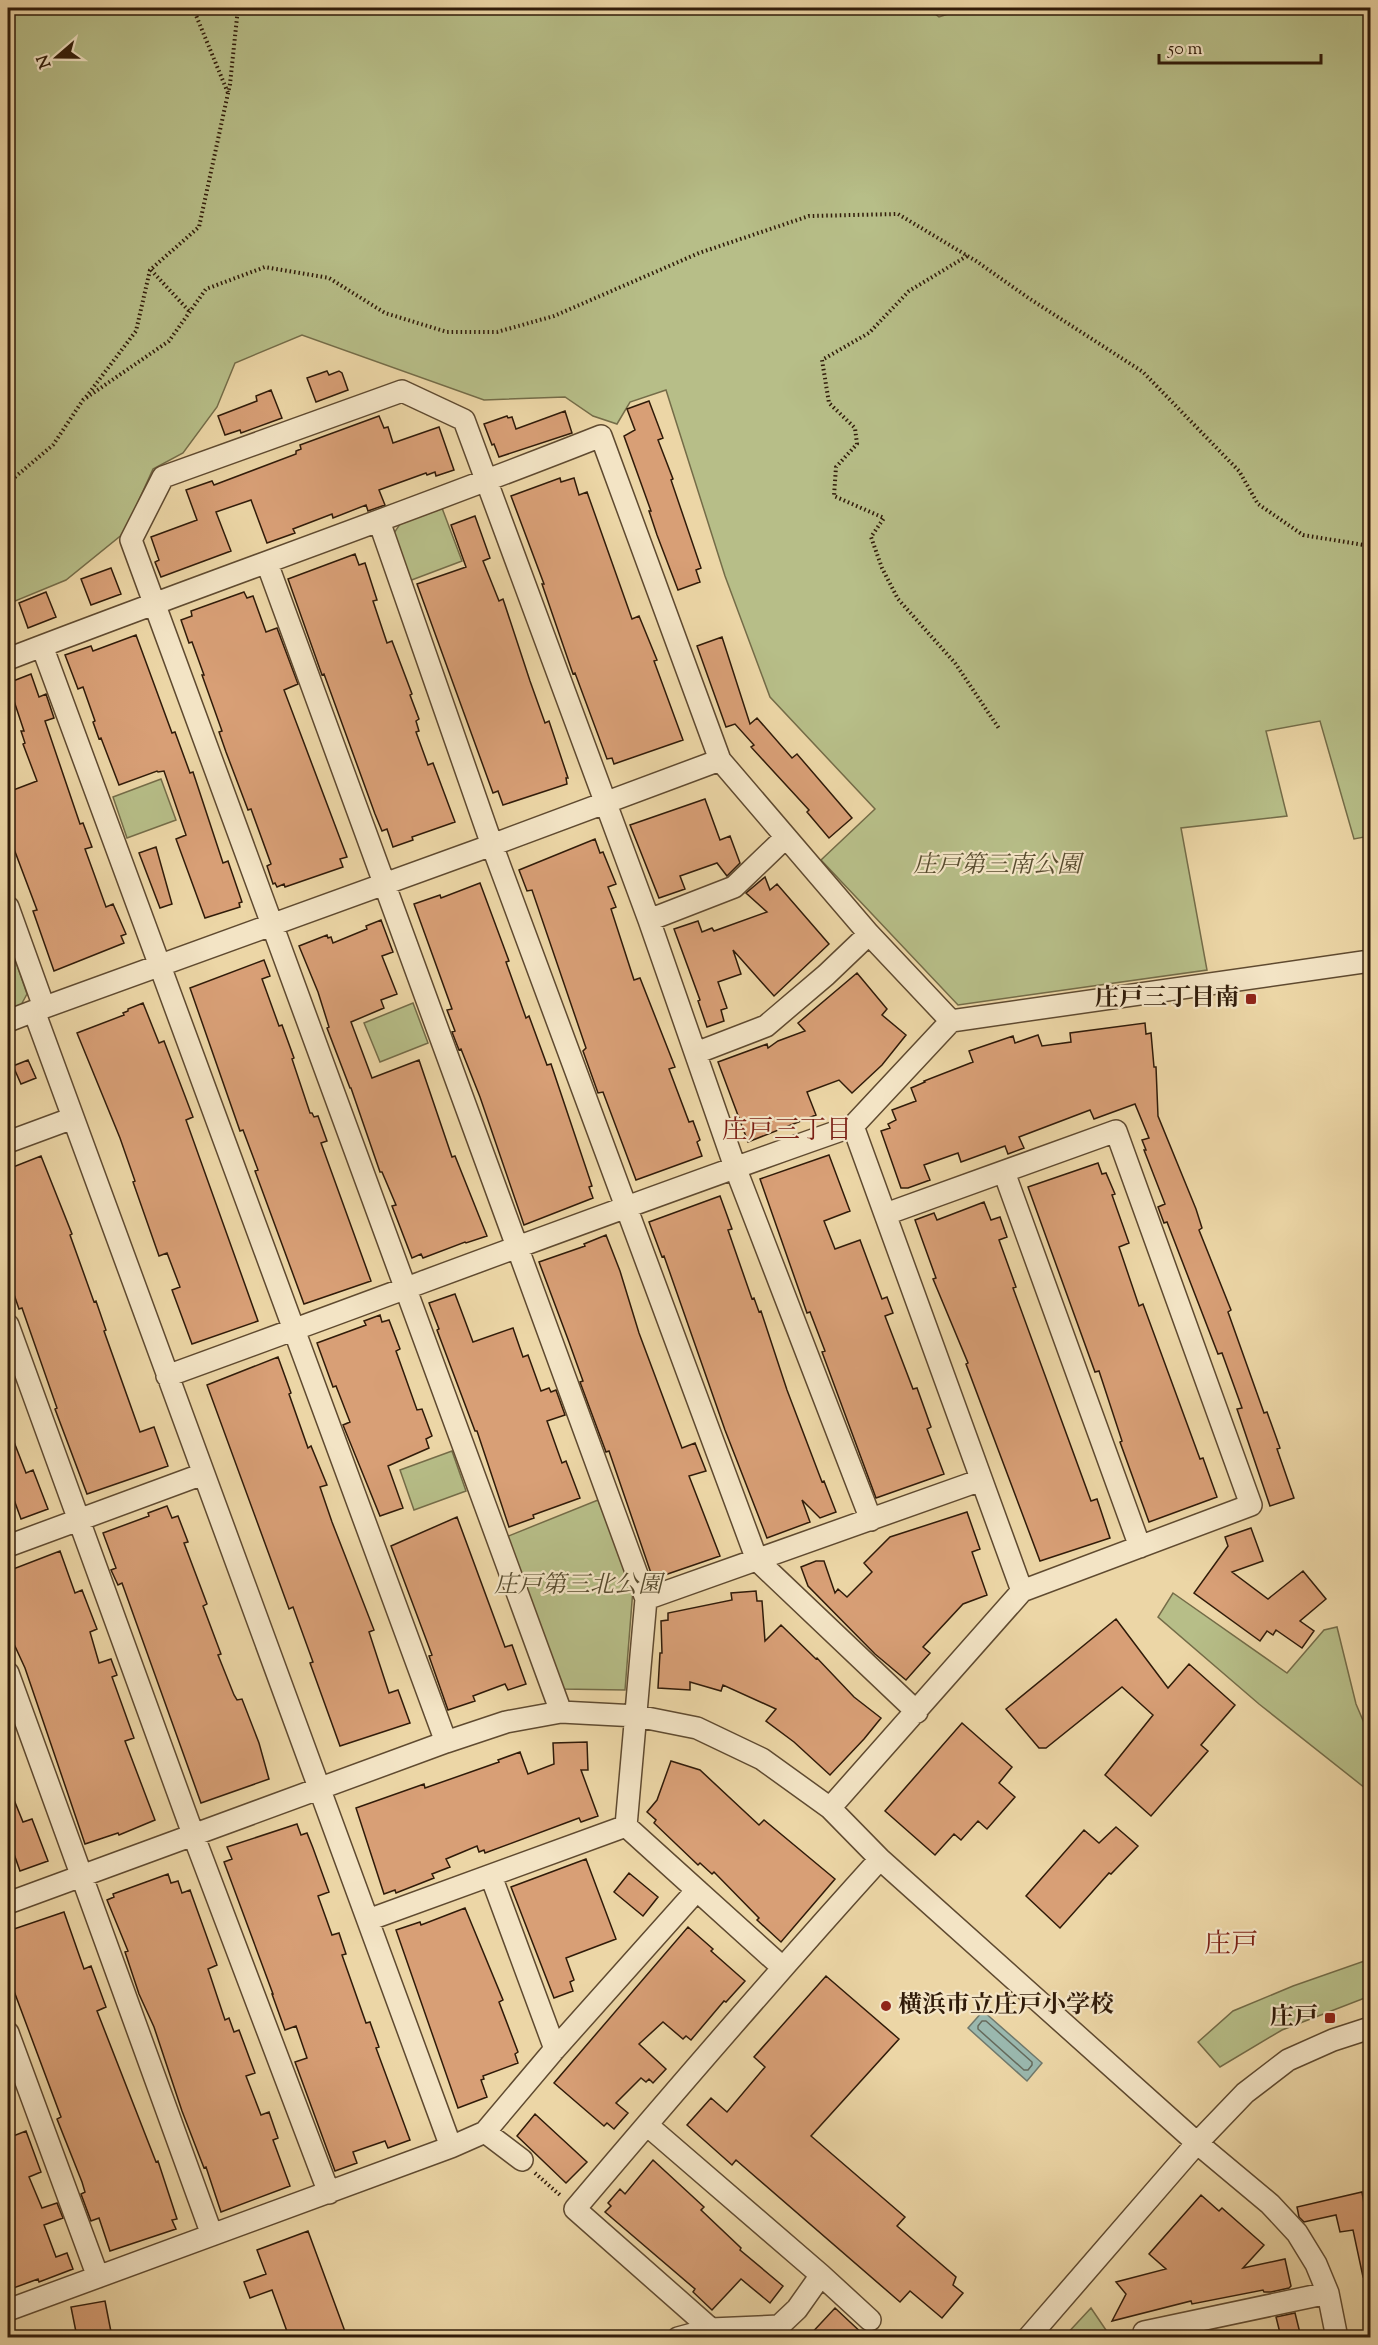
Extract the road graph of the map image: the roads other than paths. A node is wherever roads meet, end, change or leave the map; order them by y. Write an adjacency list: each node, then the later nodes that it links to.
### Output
1 (488, 481): 2 (street); 4 (street); 7 (street); 8 (street)
2 (379, 521): 3 (street); 10 (street)
3 (267, 562): 4 (street); 11 (street)
4 (154, 603): 5 (street); 14 (street)
5 (42, 646): 6 (street); 17 (street)
6 (8, 659)
7 (720, 760): 8 (street); 9 (street)
8 (606, 803): 10 (street); 13 (street)
9 (785, 838): 13 (street); 15 (street)
10 (492, 845): 11 (street); 27 (street)
11 (385, 883): 14 (street); 29 (street)
12 (8, 907): 18 (street)
13 (649, 920): 21 (street)
14 (272, 924): 17 (street); 30 (street)
15 (869, 934): 20 (street); 21 (street)
16 (1371, 961): 20 (street)
17 (159, 964): 18 (street); 32 (street)
18 (39, 1009): 19 (street); 22 (street)
19 (8, 1021)
20 (951, 1021): 23 (street)
21 (696, 1053): 25 (street)
22 (73, 1118): 24 (street); 33 (street)
23 (853, 1126): 25 (street); 28 (street)
24 (8, 1142)
25 (735, 1167): 27 (street); 37 (street)
26 (1004, 1172): 28 (street); 39 (street); 39 (street)
27 (627, 1206): 29 (street); 40 (street)
28 (886, 1214): 35 (street)
29 (517, 1248): 30 (street); 42 (street)
30 (406, 1290): 32 (street); 44 (street)
31 (8, 1325): 36 (street)
32 (294, 1330): 33 (street); 47 (street)
33 (167, 1376): 34 (street)
34 (203, 1474): 36 (street); 48 (street)
35 (981, 1480): 37 (street); 41 (street)
36 (79, 1519): 38 (street); 51 (street)
37 (871, 1520): 40 (street)
38 (8, 1546)
39 (1140, 1547): 41 (street)
40 (757, 1560): 42 (street); 45 (street)
41 (1022, 1591): 45 (street)
42 (646, 1599): 46 (street)
43 (8, 1673): 53 (street)
44 (561, 1712): 46 (street); 47 (street)
45 (917, 1712): 49 (street)
46 (637, 1716): 49 (street); 50 (street)
47 (446, 1742): 48 (street)
48 (319, 1788): 51 (street); 57 (street)
49 (830, 1808): 52 (street)
50 (626, 1826): 54 (street); 55 (street)
51 (193, 1834): 53 (street); 67 (street)
52 (880, 1859): 58 (street); 64 (street)
53 (82, 1874): 56 (street); 68 (street)
54 (491, 1876): 57 (street); 61 (street)
55 (698, 1890): 58 (street); 61 (street)
56 (8, 1903)
57 (368, 1920): 65 (street)
58 (782, 1967): 62 (street)
59 (1371, 2028): 64 (street)
60 (8, 2033): 70 (street)
61 (555, 2049): 63 (street)
62 (647, 2125): 69 (street); 74 (street)
63 (485, 2132): 65 (street); 66 (street)
64 (1197, 2143): 71 (street); 76 (street)
65 (451, 2147): 67 (street)
66 (522, 2160)
67 (329, 2193): 68 (street)
68 (212, 2235): 70 (street)
69 (822, 2275): 73 (street); 74 (street)
70 (98, 2277): 72 (street)
71 (1328, 2293): 77 (street); 78 (street)
72 (8, 2310)
73 (870, 2320)
74 (711, 2329): 75 (street)
75 (678, 2337)
76 (1028, 2337)
77 (1145, 2337)
78 (1337, 2337)

